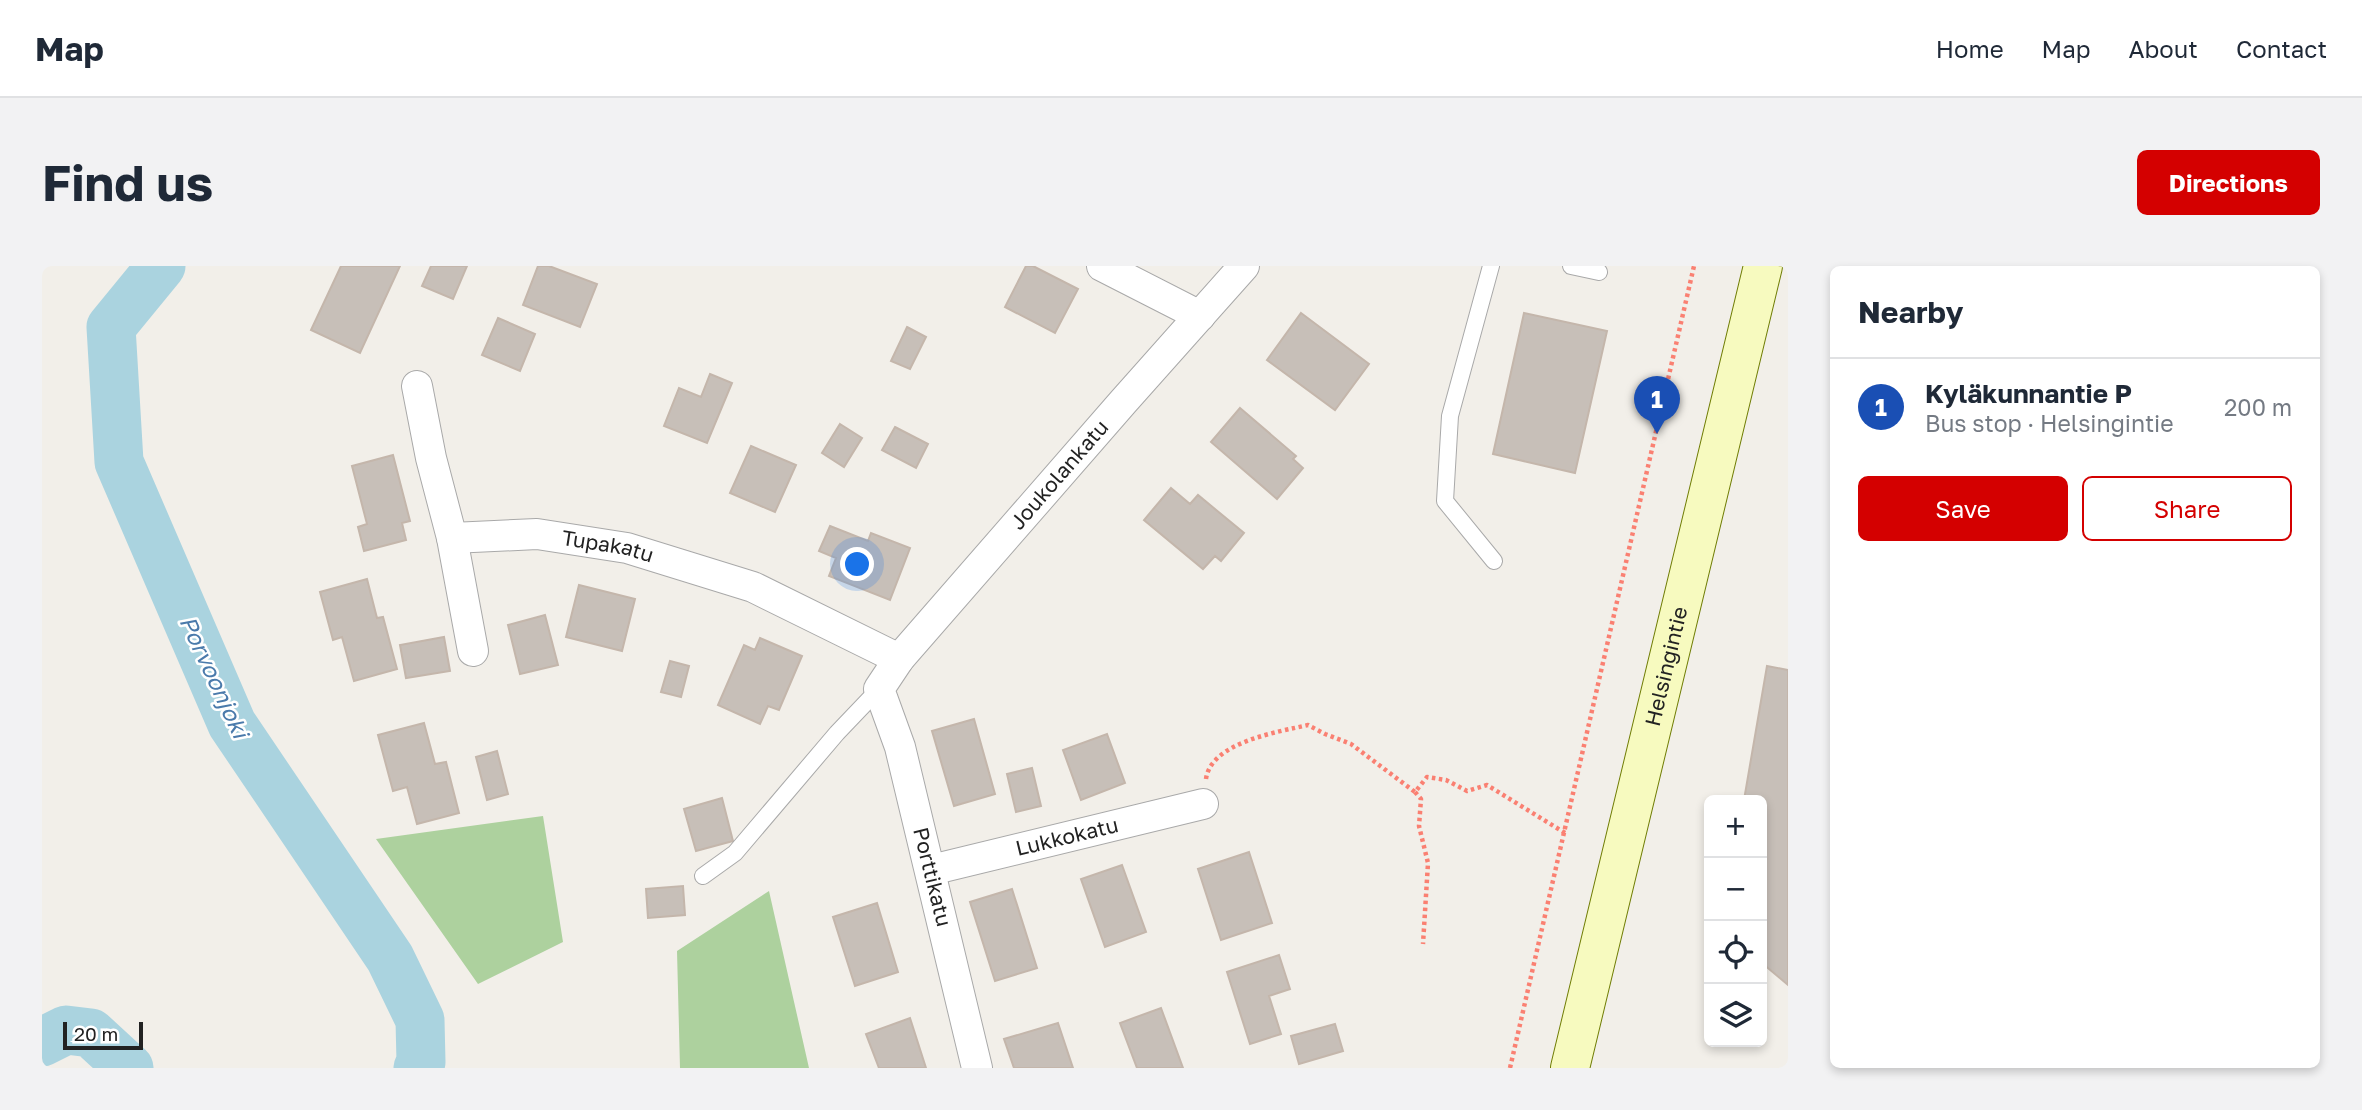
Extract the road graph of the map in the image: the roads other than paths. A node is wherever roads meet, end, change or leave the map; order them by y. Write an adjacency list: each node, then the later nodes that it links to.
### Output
1 (1102, 266): 7 (street)
2 (1244, 266): 7 (street, Joukolankatu)
3 (1491, 266): 10 (lane)
4 (1571, 266): 6 (lane)
5 (1763, 266): 18 (main road, Helsingintie)
6 (1599, 272)
7 (1200, 316): 12 (street, Joukolankatu)
8 (417, 386): 9 (street)
9 (452, 538): 11 (street); 12 (street, Tupakatu)
10 (1494, 561)
11 (473, 651)
12 (899, 659): 13 (street, Joukolankatu)
13 (879, 689): 15 (street, Porttikatu); 16 (lane)
14 (1203, 804): 15 (street, Lukkokatu)
15 (931, 870): 17 (street, Porttikatu)
16 (703, 876)
17 (977, 1068)
18 (1570, 1068)

